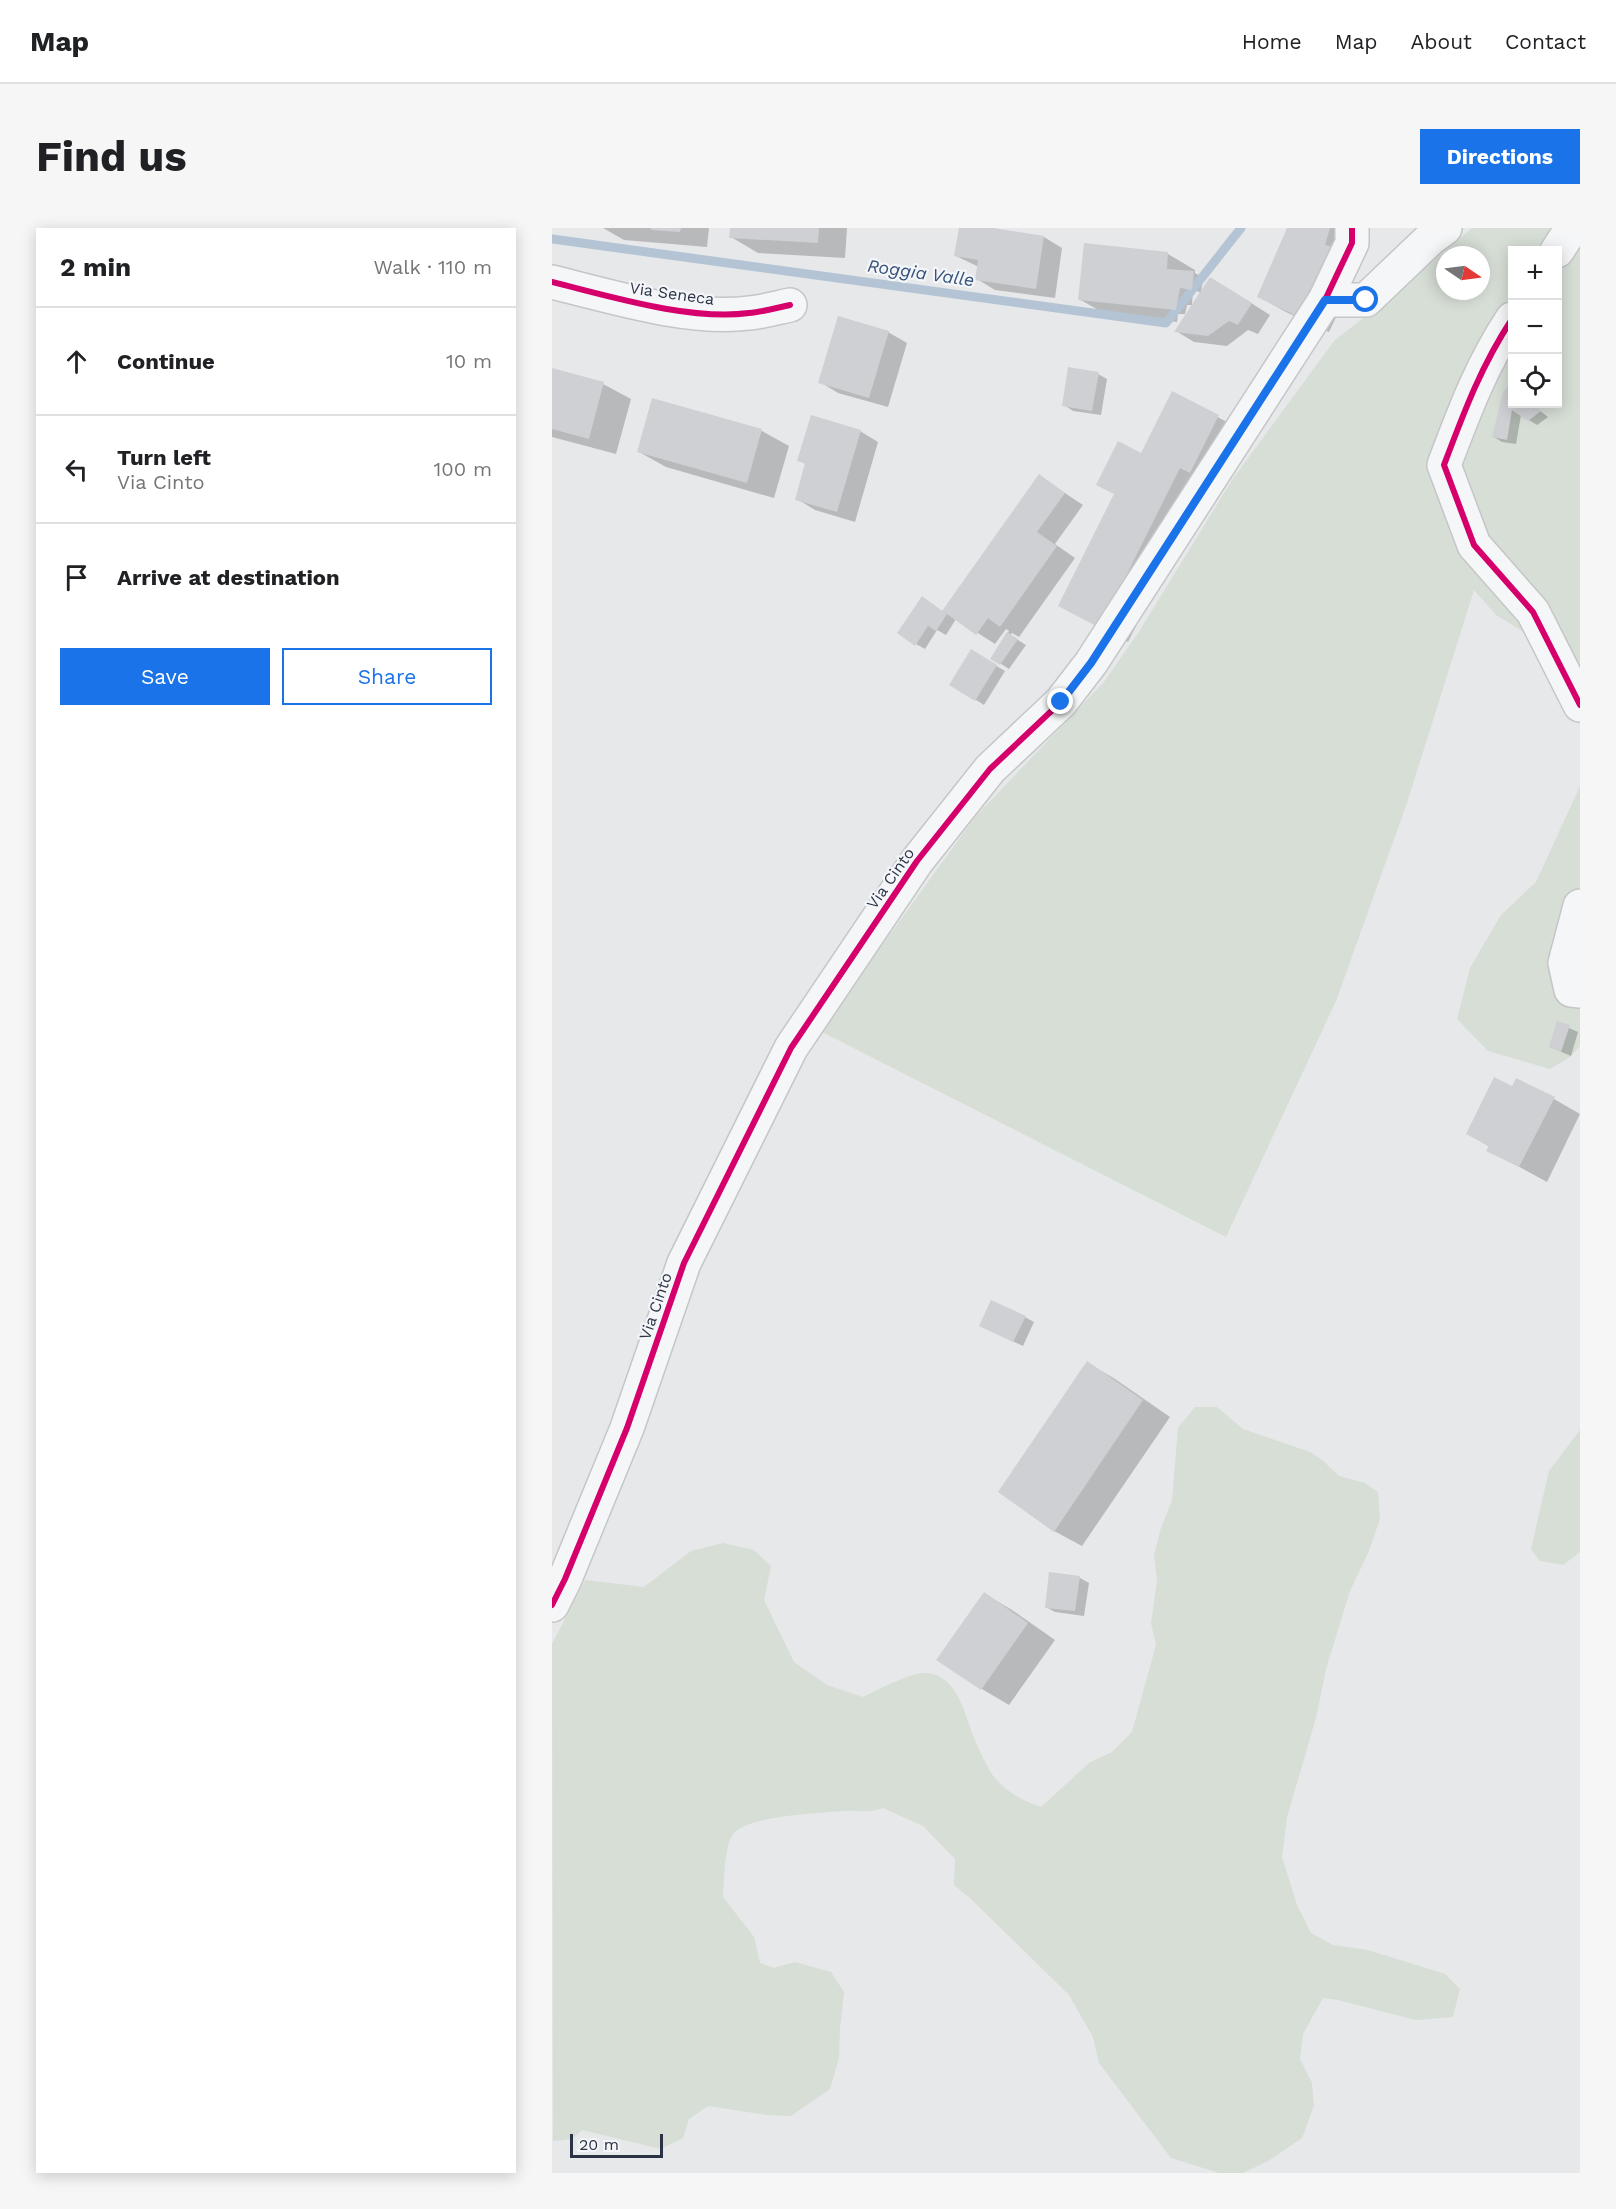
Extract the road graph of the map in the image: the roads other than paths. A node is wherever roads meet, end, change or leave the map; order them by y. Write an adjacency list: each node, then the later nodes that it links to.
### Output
1 (1352, 228): 6 (street, Via Cinto)
2 (1445, 228): 6 (street)
3 (1572, 228): 4 (street)
4 (1560, 246)
5 (552, 282): 7 (street, Via Seneca)
6 (1325, 300): 12 (street, Via Cinto)
7 (790, 305)
8 (1508, 325): 9 (street)
9 (1580, 705)
10 (1580, 906): 11 (street)
11 (1580, 992)
12 (552, 1605)

